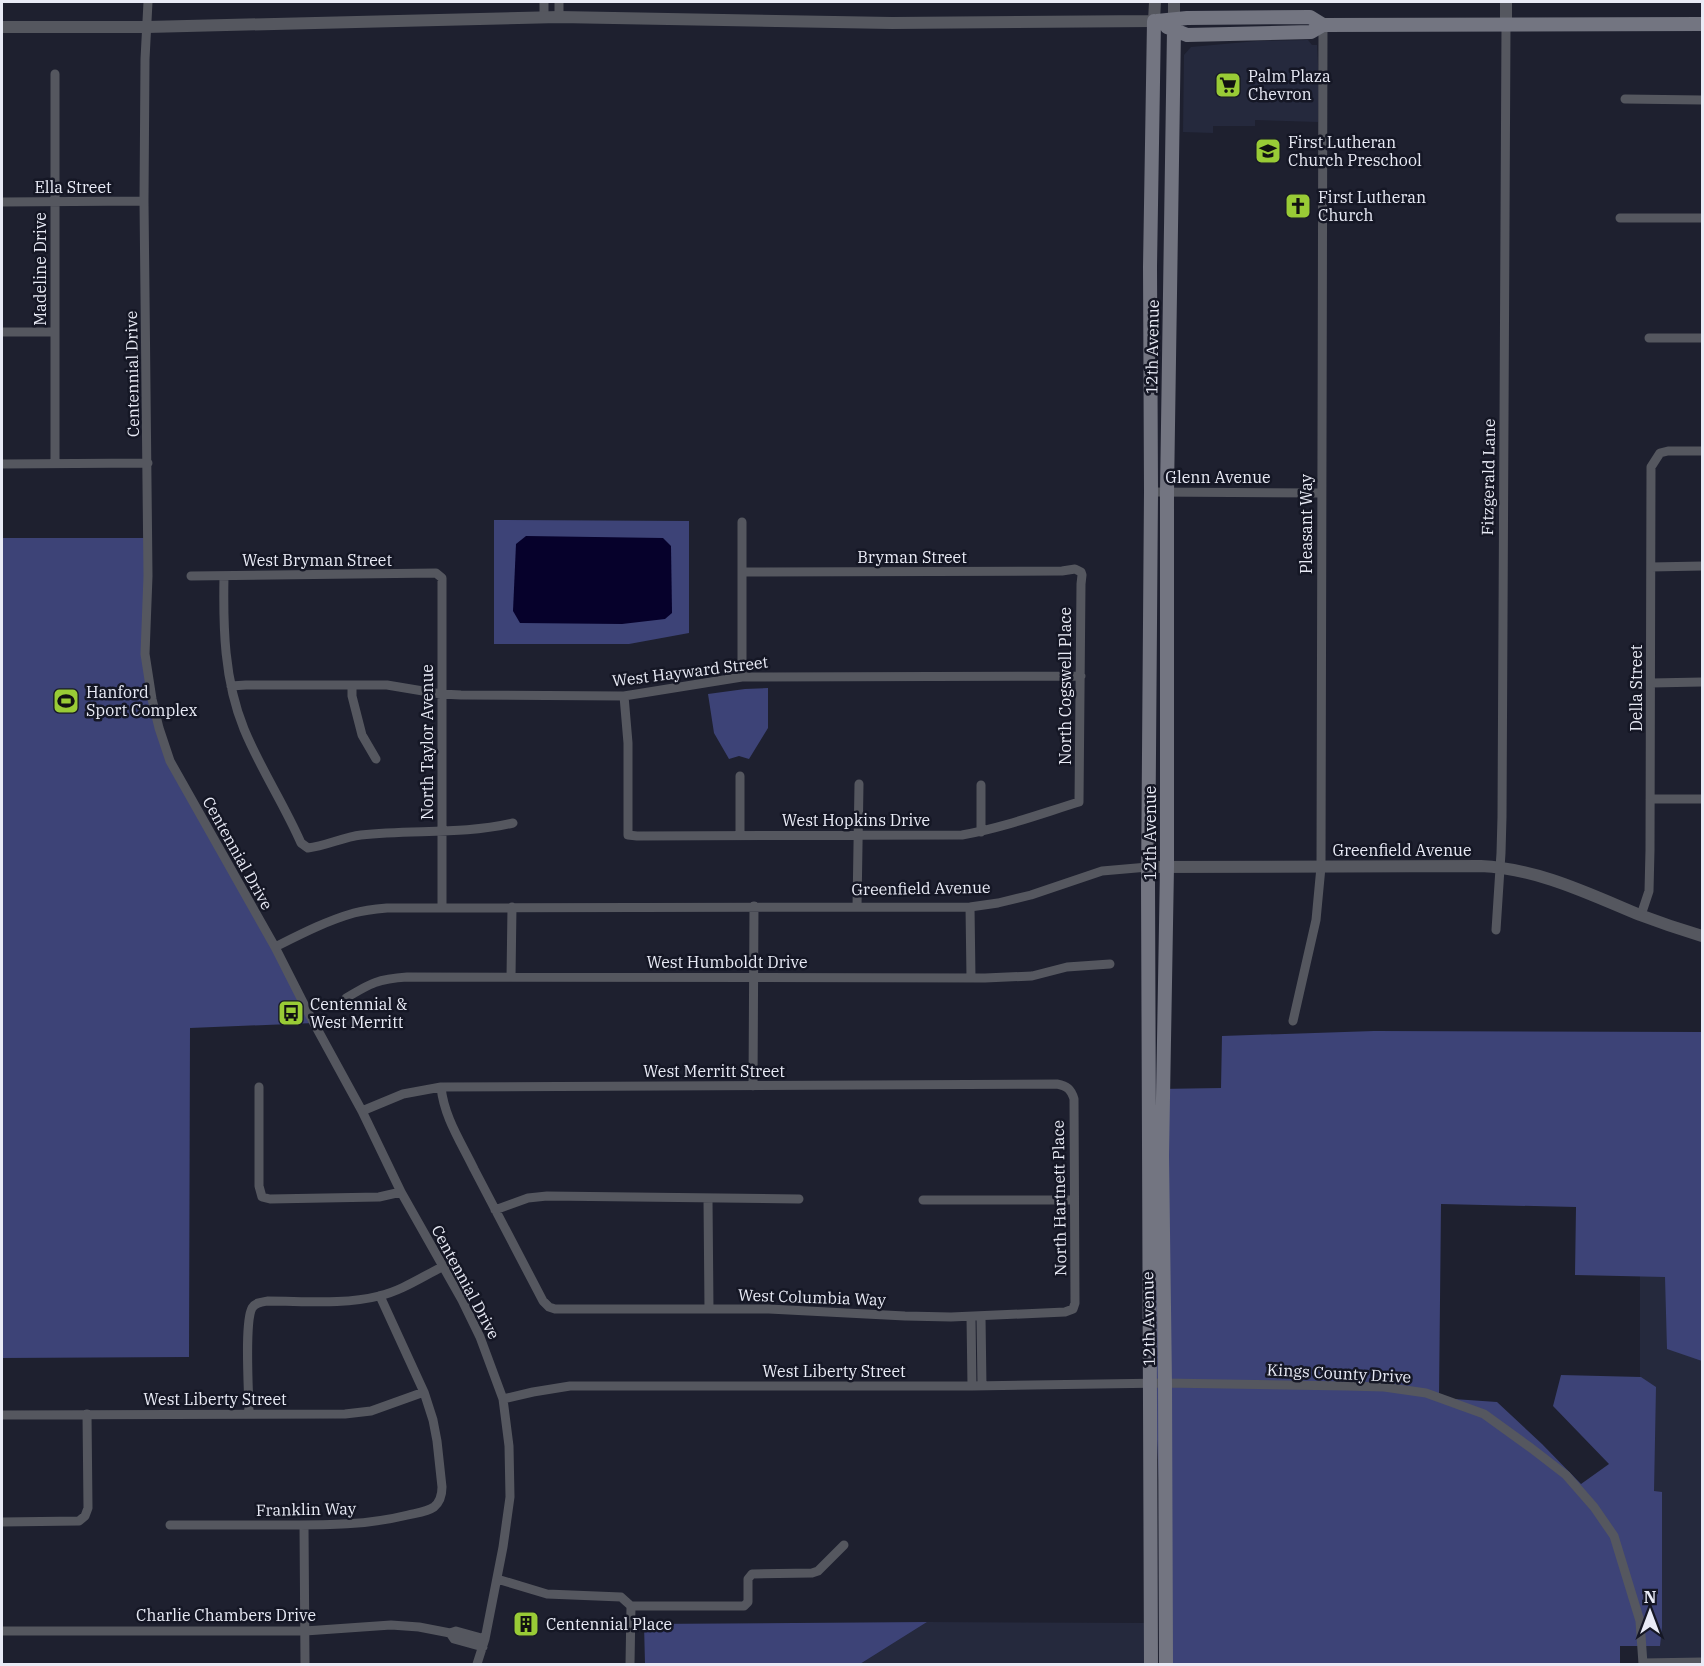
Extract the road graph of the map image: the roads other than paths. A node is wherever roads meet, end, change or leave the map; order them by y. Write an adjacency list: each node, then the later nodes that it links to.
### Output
1 (148, 2): 15 (street, Centennial Drive)
2 (544, 2): 8 (street)
3 (559, 2): 7 (street)
4 (1155, 2): 9 (street, 12th Avenue)
5 (1174, 2): 10 (street, 12th Avenue)
6 (1506, 2): 13 (street)
7 (559, 17): 8 (street); 9 (street)
8 (544, 18): 15 (street)
9 (1154, 21): 10 (main road); 32 (main road, 12th Avenue)
10 (1174, 24): 12 (main road); 33 (main road, 12th Avenue)
11 (1702, 24): 13 (main road)
12 (1323, 25): 13 (main road); 34 (street, Pleasant Way)
13 (1506, 25): 66 (street, Fitzgerald Lane)
14 (2, 27): 15 (street)
15 (147, 27): 19 (street, Centennial Drive)
16 (55, 74): 21 (street, Madeline Drive)
17 (1625, 99): 18 (street)
18 (1702, 100)
19 (144, 201): 21 (street, Ella Street); 31 (street, Centennial Drive)
20 (2, 202): 21 (street, Ella Street)
21 (55, 202): 25 (street, Madeline Drive)
22 (1620, 218): 23 (street)
23 (1702, 218)
24 (2, 332): 25 (street)
25 (54, 332): 30 (street, Madeline Drive)
26 (1649, 338): 27 (street)
27 (1702, 338)
28 (1702, 451): 37 (street, Della Street)
29 (2, 464): 30 (street)
30 (55, 464): 31 (street)
31 (148, 464): 75 (street, Centennial Drive)
32 (1151, 492): 33 (street, Glenn Avenue); 63 (main road, 12th Avenue)
33 (1167, 492): 34 (street, Glenn Avenue); 64 (main road, 12th Avenue)
34 (1321, 493): 65 (street, Pleasant Way)
35 (742, 522): 38 (street)
36 (1702, 566): 37 (street)
37 (1651, 567): 46 (street, Della Street)
38 (742, 572): 39 (street, Bryman Street); 44 (street)
39 (1081, 572): 43 (street, North Cogswell Place)
40 (191, 576): 41 (street, West Bryman Street)
41 (224, 576): 42 (street, West Bryman Street); 48 (street)
42 (442, 578): 49 (street, North Taylor Avenue)
43 (1081, 676): 44 (street, West Hayward Street); 57 (street, North Cogswell Place)
44 (742, 677): 50 (street, West Hayward Street)
45 (1702, 682): 46 (street)
46 (1651, 683): 55 (street, Della Street)
47 (352, 685): 48 (street, West Hayward Street); 49 (street, West Hayward Street); 51 (street)
48 (231, 686): 59 (street)
49 (441, 694): 50 (street, West Hayward Street); 59 (street, North Taylor Avenue)
50 (624, 696): 61 (street, West Hopkins Drive)
51 (376, 759)
52 (740, 776): 61 (street)
53 (859, 784): 62 (street)
54 (981, 785): 60 (street)
55 (1650, 799): 56 (street); 72 (street, Della Street)
56 (1702, 799)
57 (1079, 802): 60 (street, West Hopkins Drive)
58 (513, 823): 59 (street)
59 (442, 832): 67 (street, North Taylor Avenue)
60 (981, 832): 62 (street, West Hopkins Drive)
61 (740, 835): 62 (street, West Hopkins Drive)
62 (858, 835): 70 (street)
63 (1148, 867): 64 (street, Greenfield Avenue); 71 (street, Greenfield Avenue); 99 (main road, 12th Avenue)
64 (1167, 867): 65 (street, Greenfield Avenue); 100 (main road, 12th Avenue)
65 (1321, 867): 66 (street, Greenfield Avenue); 81 (street, Pleasant Way)
66 (1499, 867): 72 (street, Greenfield Avenue); 73 (street, Fitzgerald Lane)
67 (442, 906): 69 (street, Greenfield Avenue); 75 (street, Greenfield Avenue)
68 (754, 906): 69 (street, Greenfield Avenue); 70 (street, Greenfield Avenue); 78 (street)
69 (512, 907): 77 (street)
70 (857, 907): 71 (street, Greenfield Avenue)
71 (970, 907): 79 (street)
72 (1641, 915): 74 (street, Greenfield Avenue)
73 (1496, 930)
74 (1702, 936)
75 (275, 947): 86 (street, Centennial Drive)
76 (1110, 964): 79 (street, West Humboldt Drive)
77 (511, 977): 78 (street, West Humboldt Drive); 80 (street, West Humboldt Drive)
78 (753, 978): 79 (street, West Humboldt Drive); 82 (street)
79 (971, 978)
80 (346, 998)
81 (1293, 1021)
82 (753, 1086): 84 (street, West Merritt Street); 85 (street, West Merritt Street)
83 (259, 1087): 87 (street)
84 (441, 1087): 86 (street, West Merritt Street); 92 (street)
85 (1069, 1088): 91 (street, North Hartnett Place)
86 (362, 1110): 87 (street, Centennial Drive)
87 (401, 1192): 93 (street, Centennial Drive)
88 (708, 1199): 89 (street); 92 (street); 95 (street)
89 (799, 1199)
90 (923, 1200): 91 (street)
91 (1074, 1200): 96 (street, North Hartnett Place)
92 (495, 1210): 95 (street, West Columbia Way)
93 (442, 1267): 94 (street); 103 (street, Centennial Drive)
94 (380, 1296): 102 (street); 105 (street)
95 (709, 1309): 97 (street, West Columbia Way)
96 (1073, 1309): 98 (street, West Columbia Way)
97 (971, 1317): 98 (street, West Columbia Way); 101 (street)
98 (981, 1317): 101 (street)
99 (1150, 1383): 100 (street, West Liberty Street); 101 (street, West Liberty Street); 115 (main road, 12th Avenue)
100 (1165, 1383): 118 (street, Kings County Drive); 124 (main road, 12th Avenue)
101 (977, 1386): 103 (street, West Liberty Street)
102 (424, 1392): 105 (street, West Liberty Street); 109 (street, Franklin Way)
103 (503, 1399): 111 (street, Centennial Drive)
104 (87, 1414): 105 (street, West Liberty Street); 106 (street, West Liberty Street); 107 (street)
105 (249, 1414)
106 (2, 1415)
107 (2, 1522)
108 (170, 1525): 109 (street, Franklin Way)
109 (304, 1525): 114 (street)
110 (844, 1545): 112 (street)
111 (497, 1579): 112 (street); 116 (street, Centennial Drive)
112 (631, 1606): 121 (street)
113 (2, 1631): 114 (street, Charlie Chambers Drive)
114 (305, 1631): 116 (street, Charlie Chambers Drive); 119 (street)
115 (1151, 1633): 122 (main road, 12th Avenue); 123 (main road)
116 (484, 1643): 120 (street, Centennial Drive)
117 (1702, 1662): 118 (street)
118 (1643, 1664)
119 (305, 1665)
120 (477, 1665)
121 (630, 1665)
122 (1151, 1665)
123 (1159, 1665)
124 (1166, 1665)

